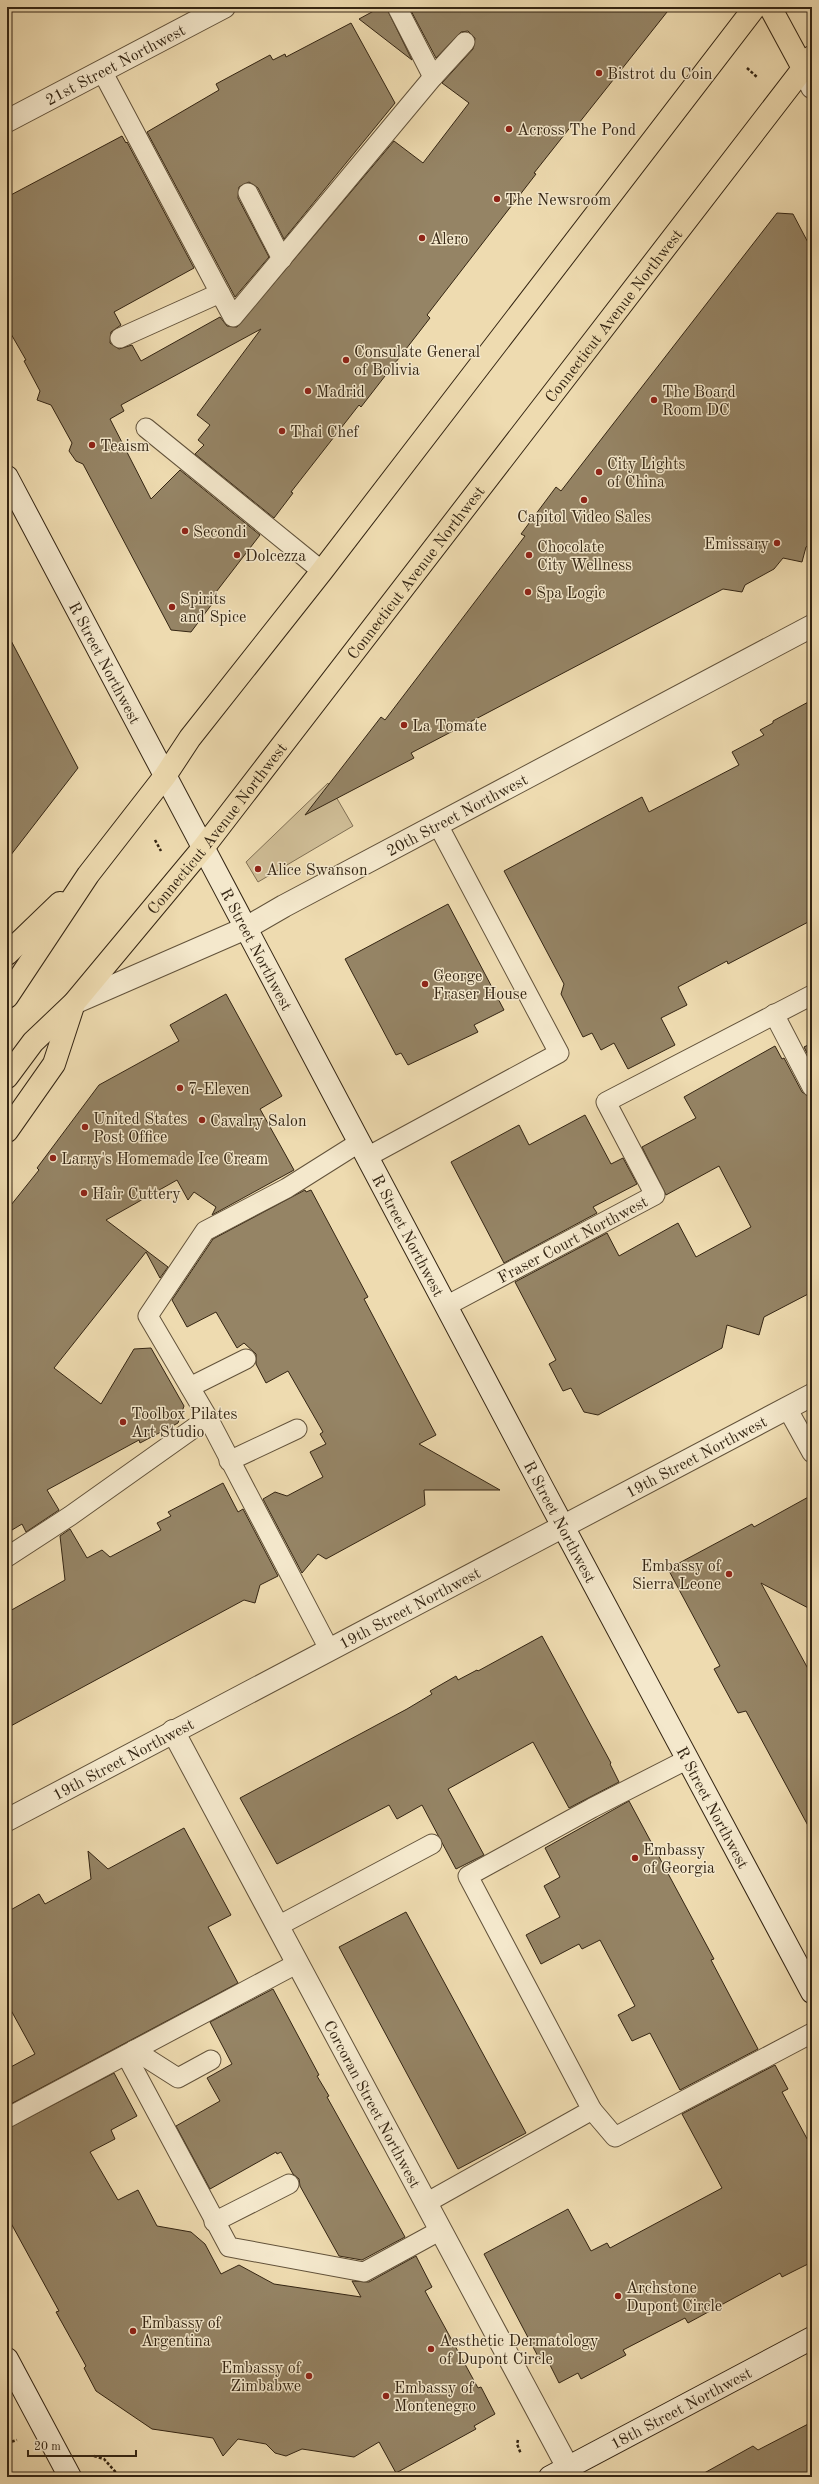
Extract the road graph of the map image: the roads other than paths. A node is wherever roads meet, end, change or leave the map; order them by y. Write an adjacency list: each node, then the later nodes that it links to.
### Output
1 (224, 7): 6 (street, 21st Street Northwest)
2 (397, 7): 8 (lane)
3 (755, 7): 16 (main road)
4 (770, 7): 7 (main road)
5 (465, 42): 8 (lane)
6 (102, 71): 9 (street, 21st Street Northwest); 12 (lane)
7 (809, 71): 20 (main road, Connecticut Avenue Northwest)
8 (433, 77): 11 (lane)
9 (7, 121)
10 (248, 193): 11 (lane)
11 (282, 259): 12 (lane)
12 (220, 293): 13 (lane)
13 (120, 338)
14 (146, 428): 16 (lane)
15 (7, 477): 18 (street, R Street Northwest)
16 (322, 571): 18 (main road)
17 (812, 626): 19 (street, 20th Street Northwest)
18 (165, 776): 20 (street, R Street Northwest); 21 (main road)
19 (438, 825): 22 (street, 20th Street Northwest); 31 (lane)
20 (204, 848): 22 (street, R Street Northwest); 26 (main road, Connecticut Avenue Northwest)
21 (88, 876): 23 (main road); 25 (main road)
22 (246, 928): 26 (street, 20th Street Northwest); 31 (street, R Street Northwest)
23 (7, 954)
24 (812, 995): 27 (lane, Fraser Court Northwest)
25 (7, 997)
26 (74, 1003): 28 (main road, Connecticut Avenue Northwest); 30 (main road)
27 (774, 1014): 29 (lane); 32 (lane, Fraser Court Northwest)
28 (7, 1077)
29 (812, 1087)
30 (7, 1131)
31 (363, 1150): 32 (street, R Street Northwest); 34 (lane)
32 (446, 1306): 41 (street, R Street Northwest)
33 (246, 1359): 34 (lane)
34 (190, 1387): 37 (lane)
35 (812, 1395): 36 (street, 19th Street Northwest)
36 (787, 1408): 39 (lane); 41 (street, 19th Street Northwest)
37 (208, 1418): 40 (lane); 42 (lane)
38 (296, 1428): 40 (lane)
39 (812, 1453)
40 (229, 1461): 43 (lane)
41 (563, 1526): 43 (street, 19th Street Northwest); 45 (street, R Street Northwest)
42 (7, 1557)
43 (329, 1649): 44 (street, 19th Street Northwest)
44 (173, 1731): 46 (street, 19th Street Northwest); 48 (street, Corcoran Street Northwest)
45 (688, 1759): 50 (street, R Street Northwest); 54 (lane)
46 (7, 1820)
47 (432, 1844): 48 (lane)
48 (278, 1926): 49 (street, Corcoran Street Northwest)
49 (298, 1963): 52 (lane); 57 (street, Corcoran Street Northwest)
50 (812, 1992)
51 (812, 2033): 54 (lane)
52 (130, 2052): 53 (lane); 55 (lane); 58 (lane)
53 (211, 2060)
54 (592, 2110): 57 (lane)
55 (7, 2118)
56 (289, 2184): 58 (lane)
57 (426, 2203): 59 (street, Corcoran Street Northwest)
58 (214, 2222): 59 (lane)
59 (441, 2230): 62 (street, Corcoran Street Northwest)
60 (812, 2338): 62 (street, 18th Street Northwest)
61 (7, 2359): 63 (street)
62 (564, 2474)
63 (70, 2477)

